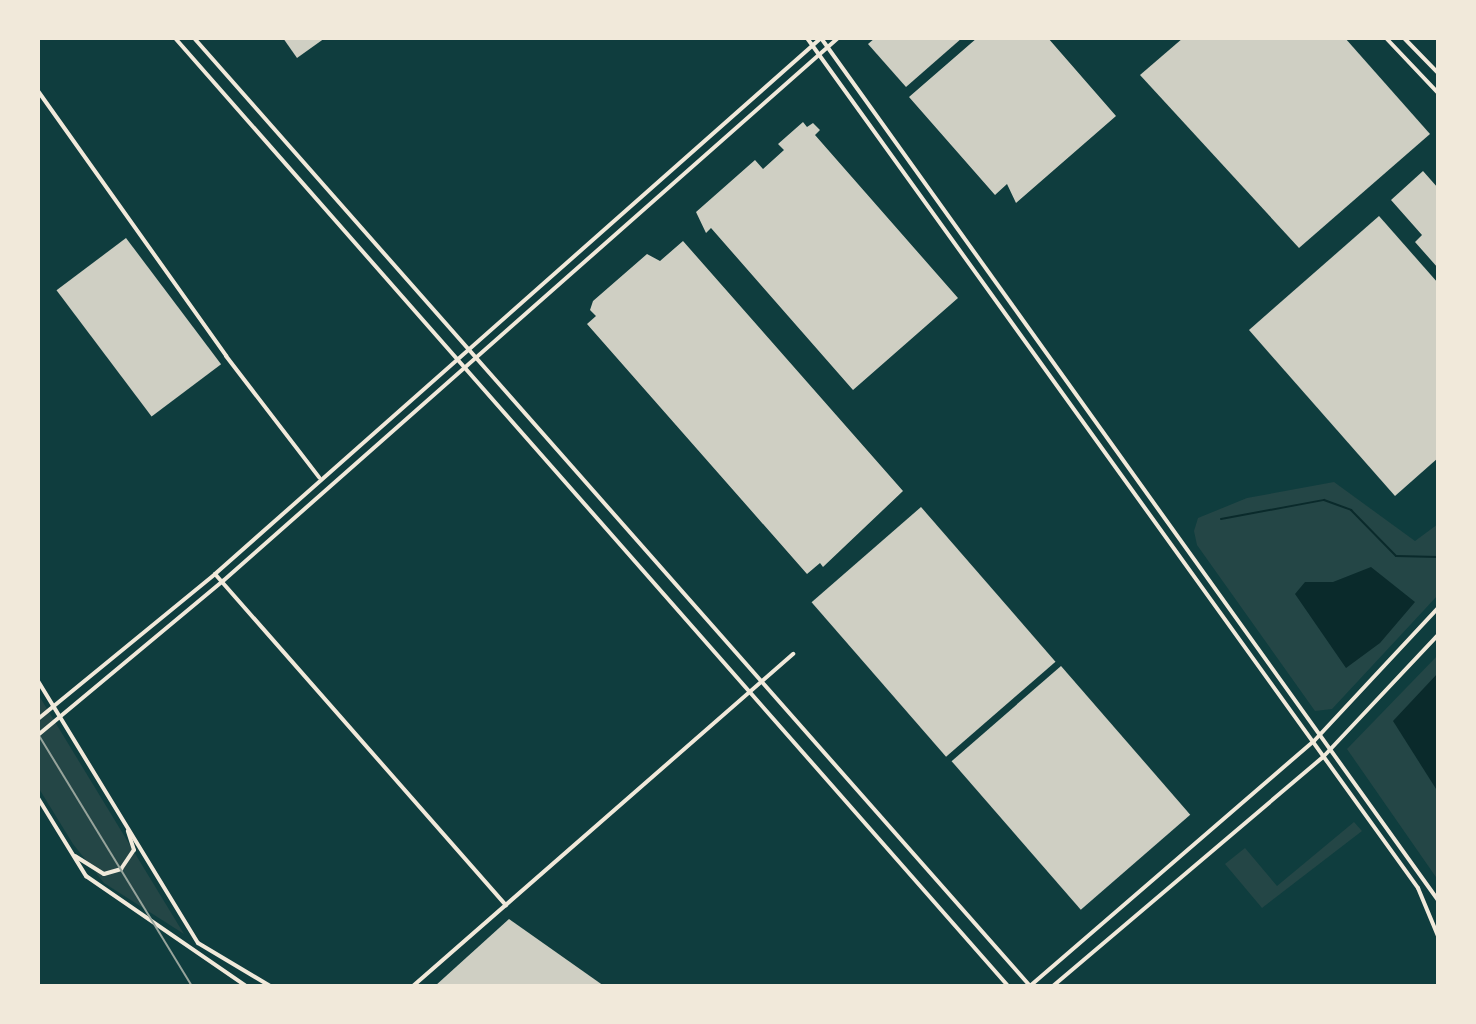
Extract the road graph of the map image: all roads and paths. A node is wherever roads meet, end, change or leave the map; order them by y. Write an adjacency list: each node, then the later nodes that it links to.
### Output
1 (175, 38): 16 (street)
2 (194, 38): 14 (street)
3 (807, 38): 8 (street)
4 (821, 38): 8 (street); 9 (street)
5 (838, 38): 9 (street)
6 (1386, 38): 13 (street)
7 (1404, 38): 11 (street)
8 (812, 45): 10 (street); 14 (street)
9 (827, 47): 10 (street); 30 (street)
10 (818, 54): 15 (street); 32 (street)
11 (1438, 73)
12 (38, 91): 18 (street)
13 (1438, 93)
14 (468, 349): 15 (street); 16 (street)
15 (475, 357): 17 (street); 24 (street)
16 (456, 360): 17 (street); 18 (street)
17 (463, 368): 20 (street); 26 (street)
18 (319, 477): 19 (street)
19 (215, 574): 20 (street); 27 (street)
20 (223, 581): 28 (street); 39 (street)
21 (1438, 608): 30 (street)
22 (1438, 635): 33 (street)
23 (793, 654): 24 (street)
24 (763, 679): 26 (street); 45 (street)
25 (38, 681): 27 (street)
26 (750, 693): 39 (street); 44 (street)
27 (53, 706): 28 (street); 29 (street)
28 (61, 717): 31 (street); 36 (street)
29 (38, 719)
30 (1321, 733): 32 (street); 33 (street)
31 (38, 735)
32 (1314, 741): 34 (street); 45 (street)
33 (1331, 748): 34 (street); 38 (street)
34 (1324, 756): 40 (street); 46 (street)
35 (38, 798): 37 (street)
36 (125, 821): 37 (street); 42 (street)
37 (73, 855): 41 (street)
38 (1438, 900)
39 (506, 905): 43 (street)
40 (1438, 934)
41 (246, 986)
42 (270, 986)
43 (413, 986)
44 (1008, 986)
45 (1030, 986)
46 (1053, 986)

